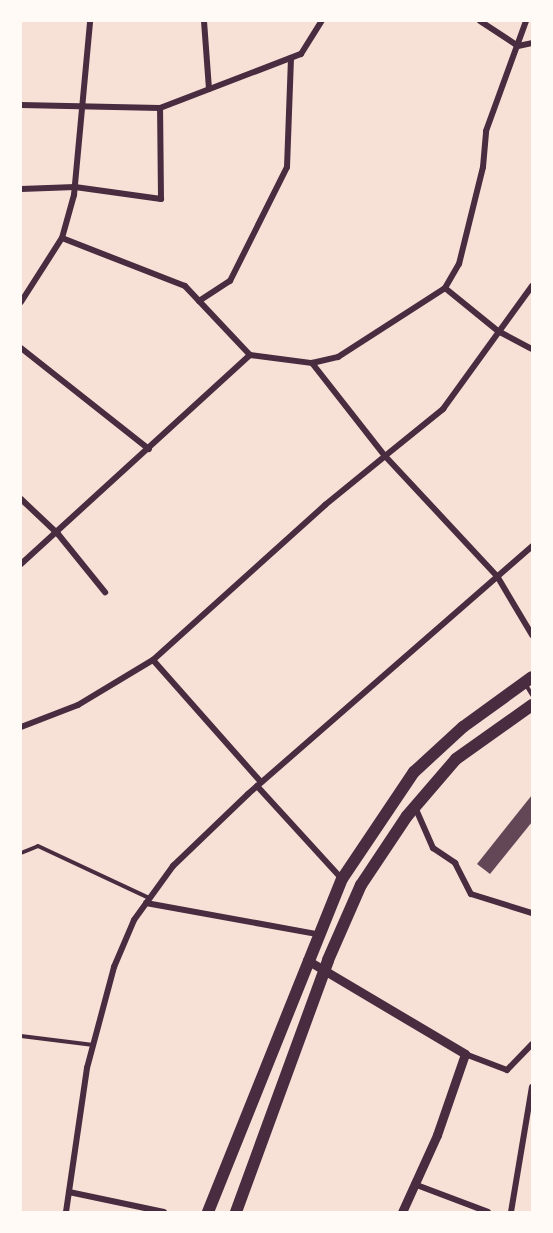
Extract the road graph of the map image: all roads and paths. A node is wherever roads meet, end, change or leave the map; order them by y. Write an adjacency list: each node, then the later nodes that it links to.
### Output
1 (90, 21): 10 (street)
2 (204, 21): 9 (street)
3 (322, 21): 8 (street)
4 (480, 21): 7 (street)
5 (526, 21): 7 (street)
6 (532, 43): 7 (street)
7 (518, 46): 17 (street)
8 (291, 58): 9 (street); 18 (street)
9 (209, 89): 12 (street)
10 (84, 104): 11 (street); 12 (street); 13 (street)
11 (21, 105)
12 (160, 108): 13 (street)
13 (75, 188): 14 (street); 15 (street)
14 (21, 189)
15 (62, 238): 18 (street); 19 (street)
16 (532, 286): 20 (street)
17 (445, 288): 20 (street); 24 (street)
18 (199, 301): 23 (street)
19 (21, 302)
20 (498, 331): 22 (street); 26 (street)
21 (21, 348): 25 (street)
22 (532, 349)
23 (250, 355): 24 (street); 25 (street)
24 (312, 363): 26 (street)
25 (149, 449): 28 (street)
26 (385, 456): 31 (street); 34 (street)
27 (21, 499): 28 (street)
28 (58, 534): 30 (street); 32 (street)
29 (532, 546): 31 (street)
30 (21, 564)
31 (497, 576): 33 (street); 39 (street)
32 (105, 592)
33 (532, 635)
34 (153, 660): 38 (street); 39 (street)
35 (528, 679): 36 (lane); 42 (highway)
36 (532, 695)
37 (532, 705): 40 (highway)
38 (21, 727)
39 (259, 784): 42 (street); 43 (street)
40 (415, 807): 44 (street); 47 (highway)
41 (21, 853): 43 (lane)
42 (342, 879): 45 (highway)
43 (148, 901): 45 (street); 50 (street)
44 (532, 914)
45 (317, 934): 46 (highway)
46 (307, 960): 47 (street); 57 (highway)
47 (324, 971): 51 (street); 58 (highway)
48 (21, 1036): 50 (lane)
49 (532, 1044): 51 (street)
50 (93, 1045): 54 (street)
51 (465, 1054): 53 (street)
52 (532, 1087): 61 (street)
53 (414, 1184): 59 (street); 60 (street)
54 (69, 1192): 55 (street); 56 (street)
55 (66, 1212)
56 (164, 1212)
57 (208, 1212)
58 (236, 1212)
59 (402, 1212)
60 (488, 1212)
61 (511, 1212)

